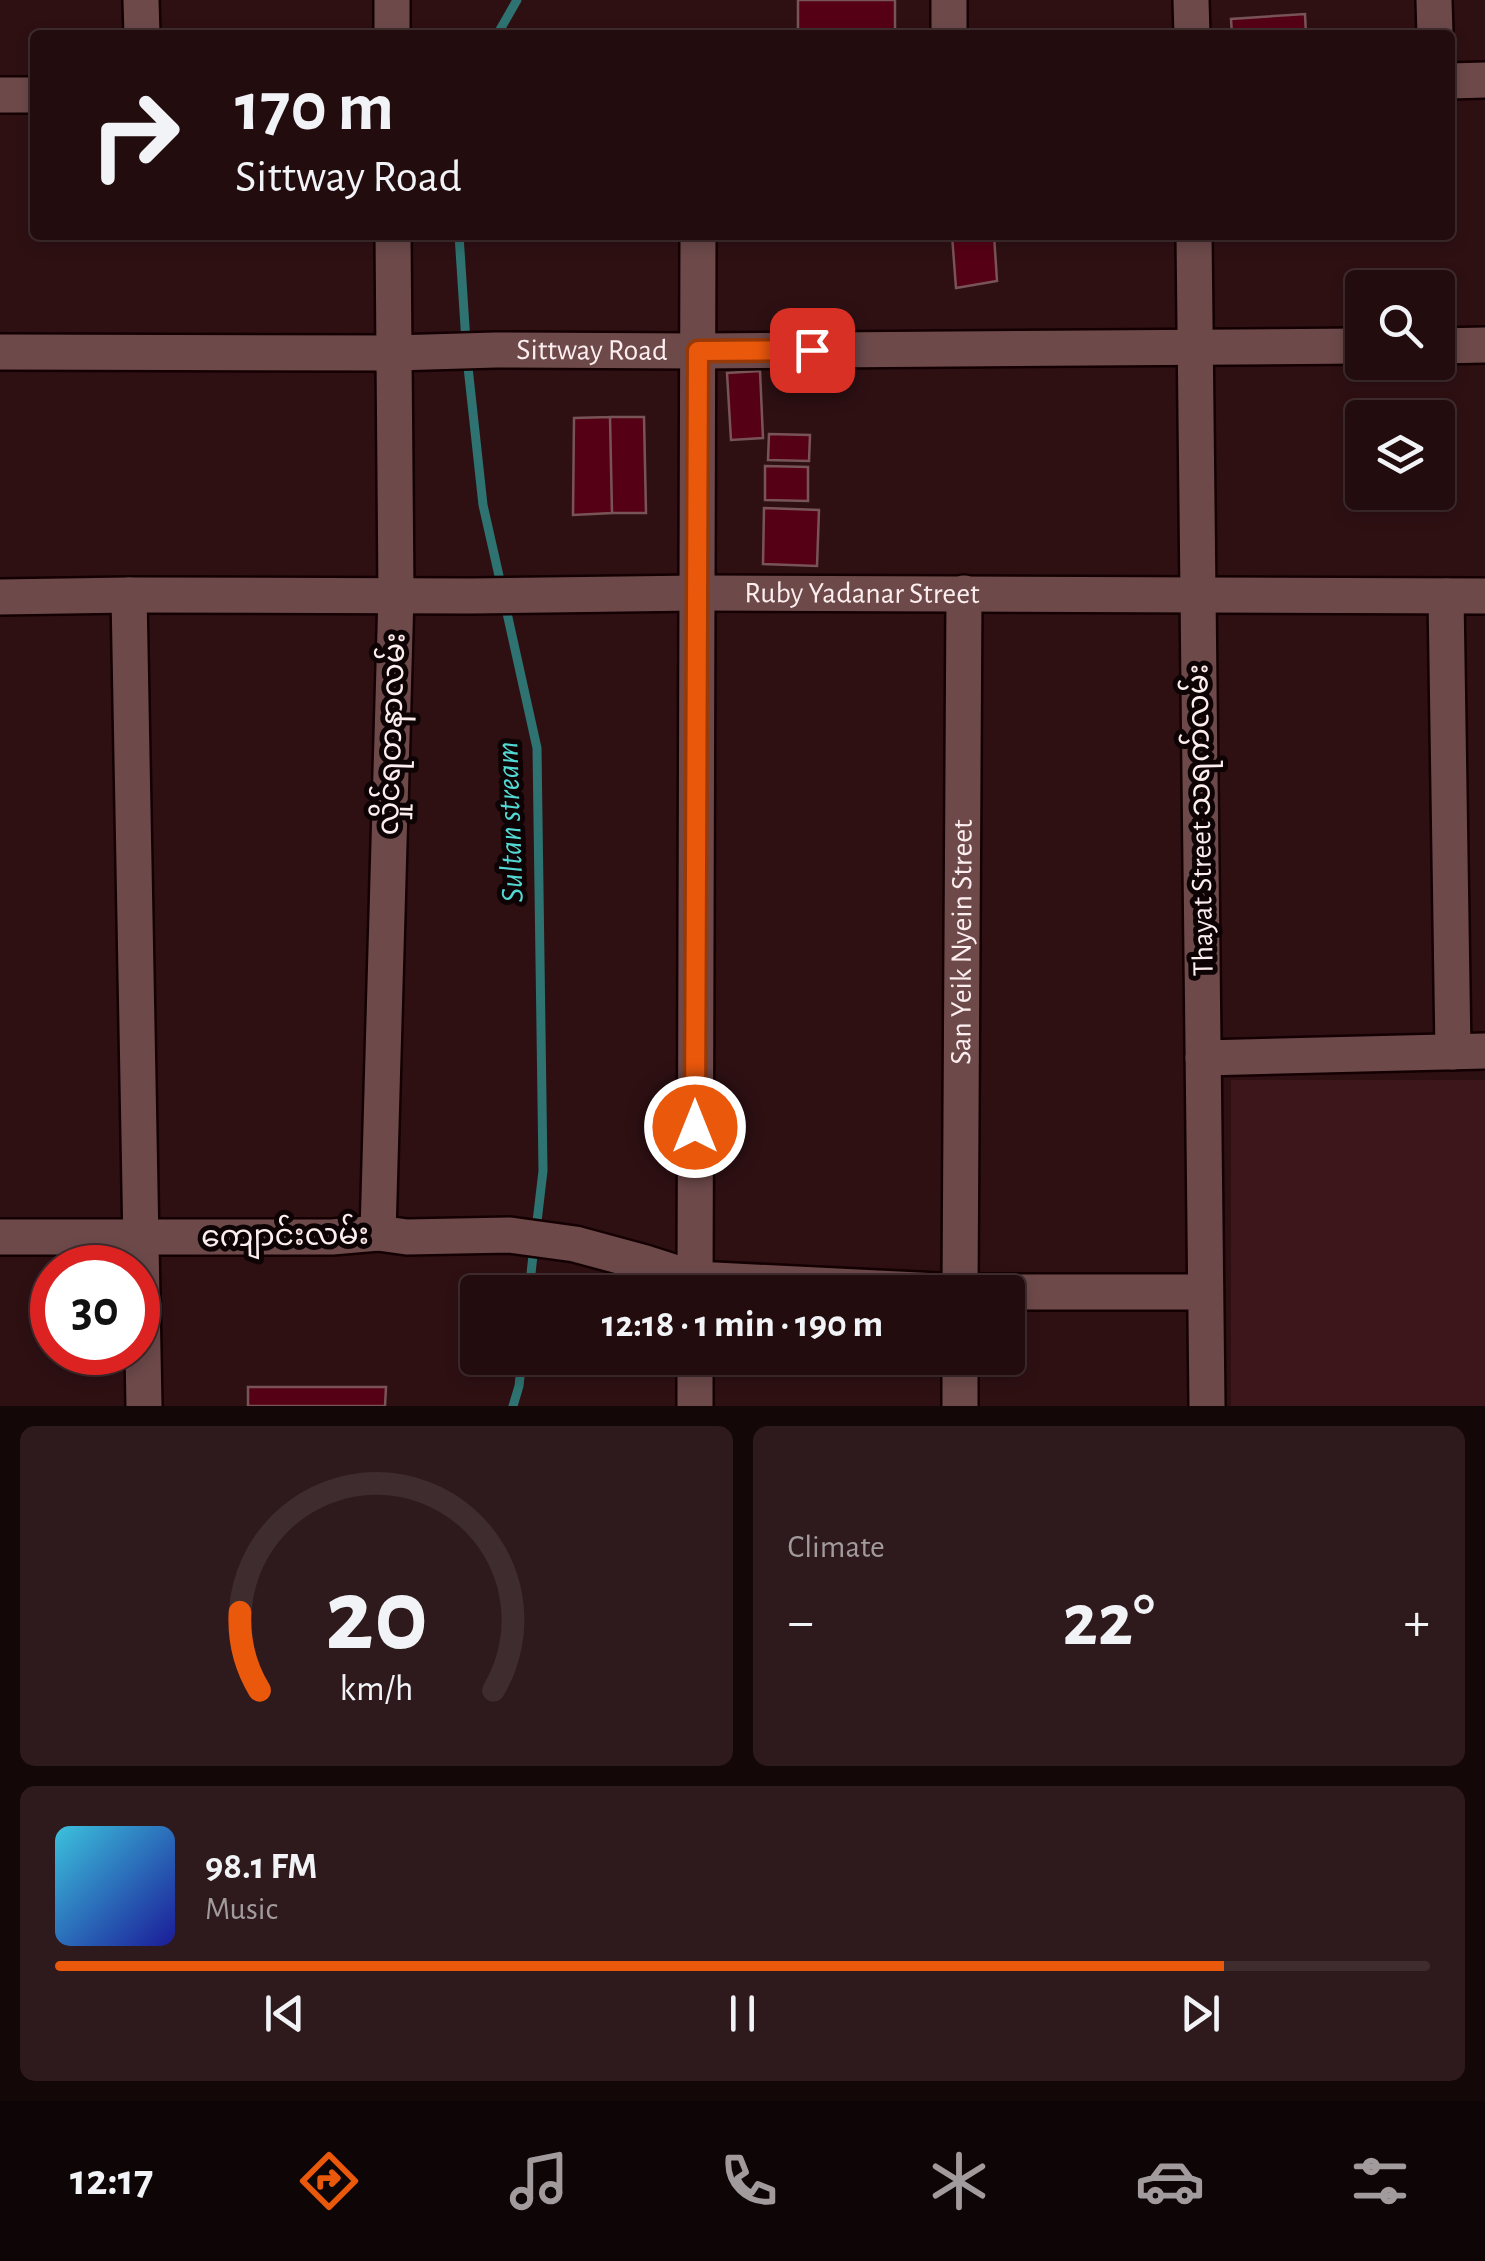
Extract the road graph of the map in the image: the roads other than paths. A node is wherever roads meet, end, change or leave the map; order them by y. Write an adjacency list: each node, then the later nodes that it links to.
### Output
1 (141, 0): 6 (street)
2 (392, 0): 7 (street)
3 (949, 0): 8 (street)
4 (1192, 0): 9 (street)
5 (1434, 0): 10 (street)
6 (142, 30)
7 (392, 30)
8 (949, 30)
9 (1192, 30)
10 (1435, 30)
11 (1455, 80): 12 (street)
12 (1485, 80)
13 (0, 95): 14 (street)
14 (30, 95)
15 (394, 240): 24 (street, လှိုင်ရတနာလမ်း)
16 (698, 240): 22 (street)
17 (1194, 240): 21 (street, Thayat Street သရက်လမ်း)
18 (1485, 345): 20 (street)
19 (1345, 346): 21 (street, Sittway Road)
20 (1455, 346)
21 (1195, 348): 22 (street, Sittway Road); 29 (street, Thayat Street သရက်လမ်း)
22 (698, 351): 24 (street, Sittway Road); 25 (street)
23 (0, 352): 24 (street, Sittway Road)
24 (394, 353): 28 (street, လှိုင်ရတနာလမ်း)
25 (698, 593): 26 (street, Ruby Yadanar Street); 28 (street, Ruby Yadanar Street); 39 (street)
26 (964, 594): 29 (street, Ruby Yadanar Street); 40 (street, San Yeik Nyein Street)
27 (129, 595): 28 (street, Ruby Yadanar Street); 32 (street, Ruby Yadanar Street); 36 (street)
28 (396, 595): 35 (street, လှိုင်ရတနာလမ်း)
29 (1198, 595): 30 (street, Ruby Yadanar Street); 34 (street, Thayat Street သရက်လမ်း)
30 (1446, 596): 31 (street, Ruby Yadanar Street); 33 (street)
31 (1485, 596)
32 (0, 597)
33 (1469, 1051): 34 (street)
34 (1203, 1058): 42 (street, Thayat Street သရက်လမ်း)
35 (378, 1233): 36 (street, ကျောင်းလမ်း); 38 (street, ကျောင်းလမ်း)
36 (141, 1236): 37 (street, ကျောင်းလမ်း); 45 (street)
37 (0, 1237)
38 (671, 1275)
39 (694, 1275)
40 (960, 1275)
41 (1025, 1292): 42 (street)
42 (1206, 1292): 48 (street, Thayat Street သရက်လမ်း)
43 (695, 1375): 46 (street)
44 (960, 1375): 47 (street)
45 (144, 1406)
46 (695, 1406)
47 (960, 1406)
48 (1207, 1406)

